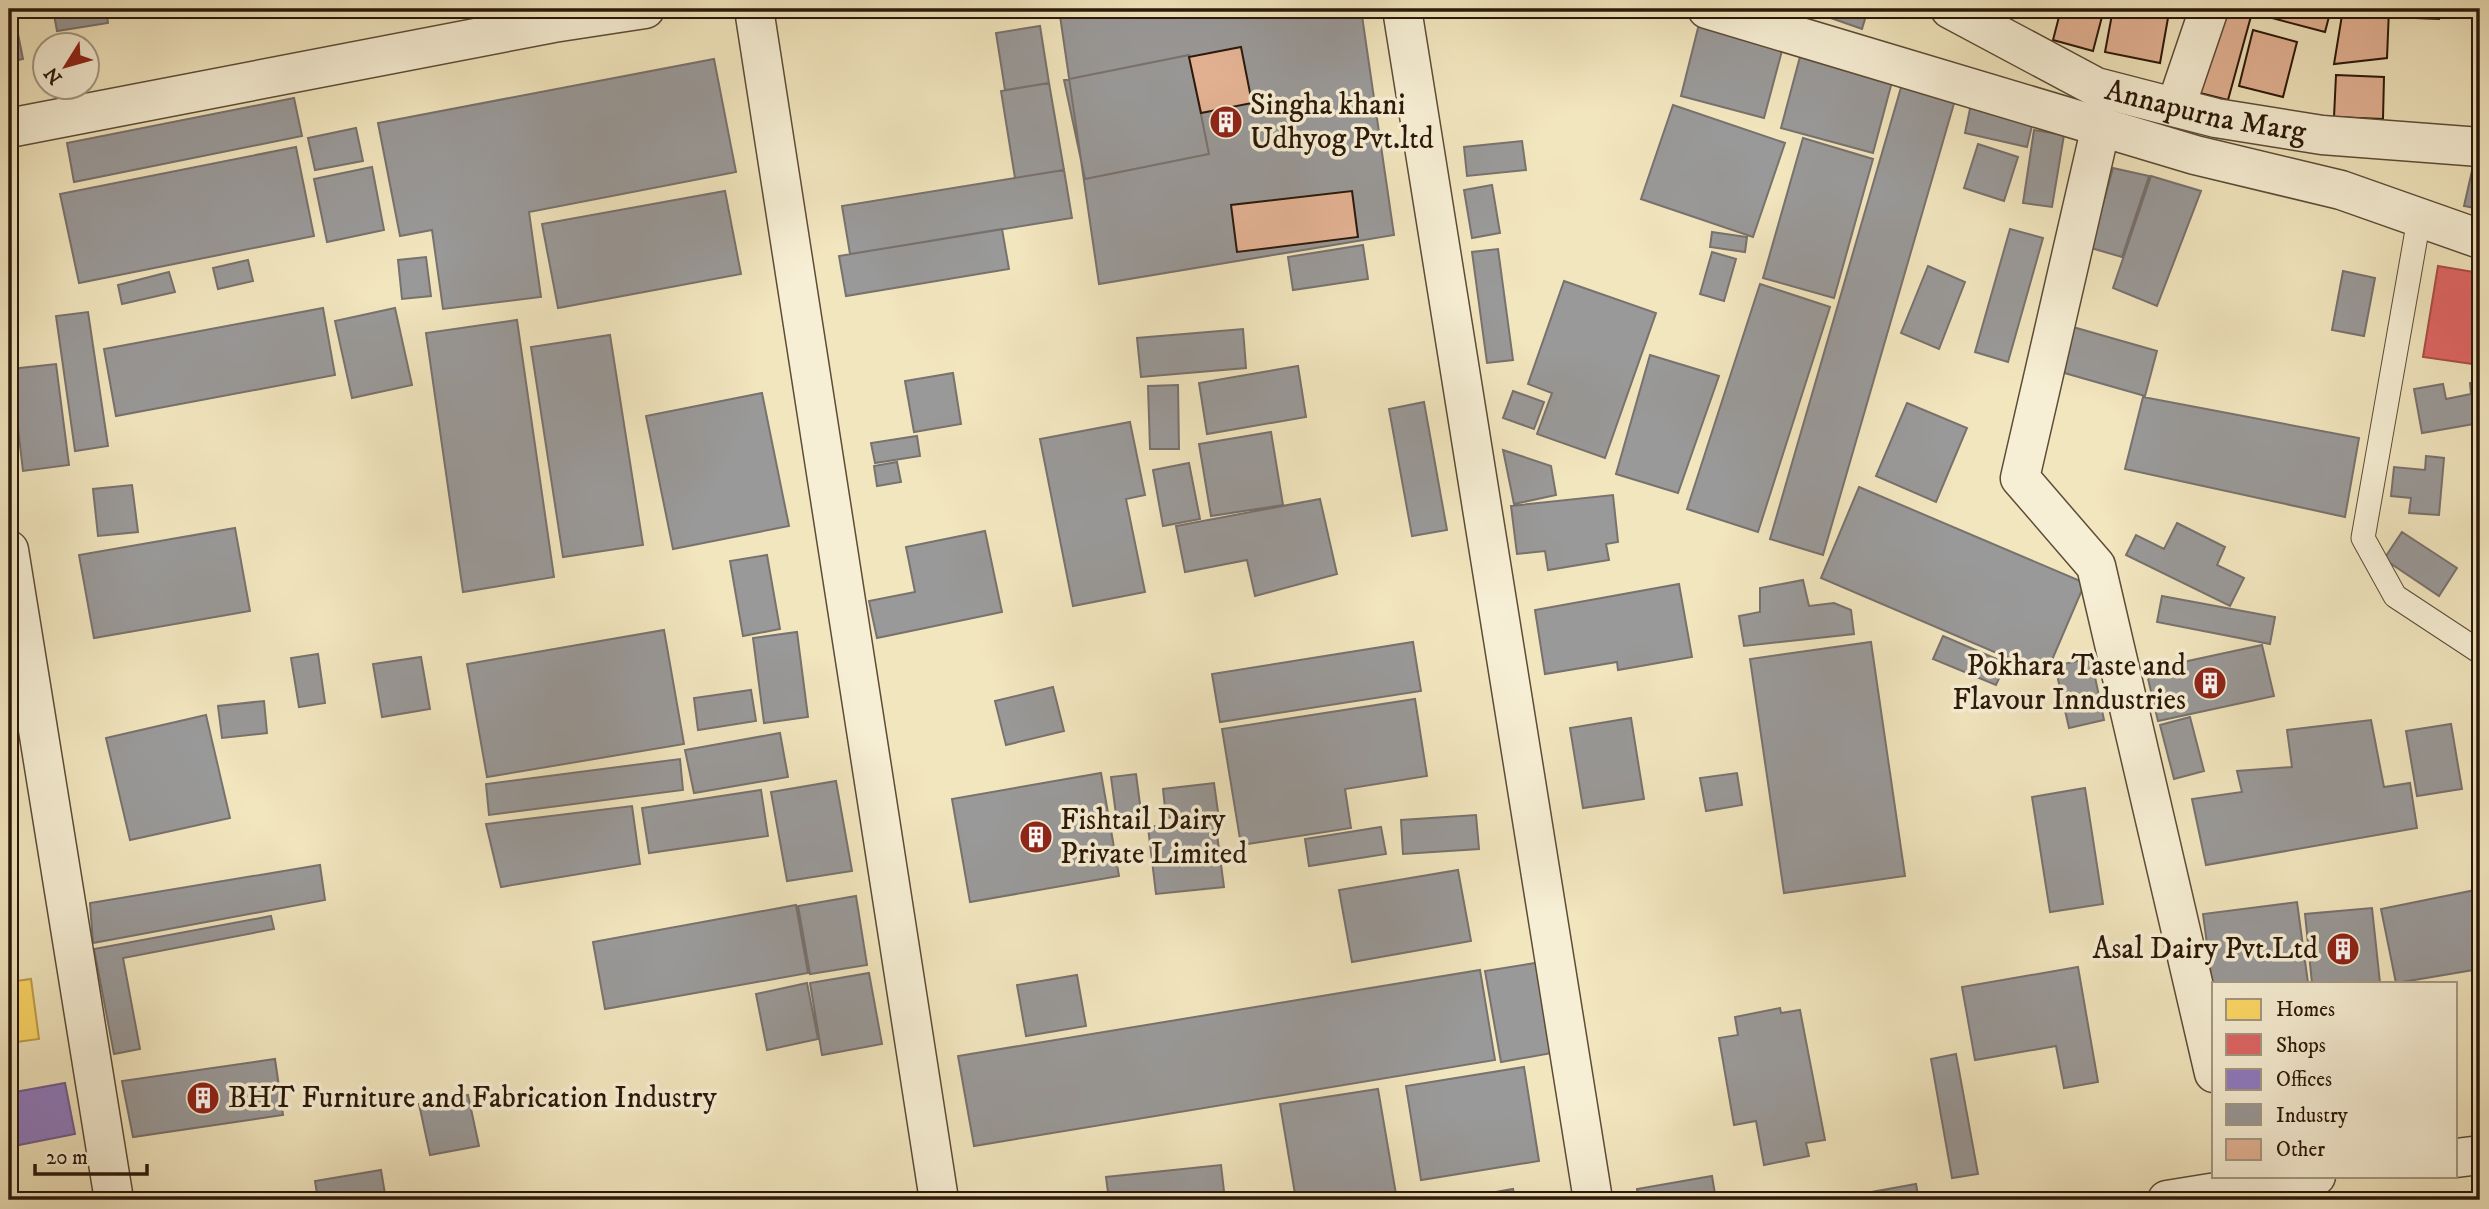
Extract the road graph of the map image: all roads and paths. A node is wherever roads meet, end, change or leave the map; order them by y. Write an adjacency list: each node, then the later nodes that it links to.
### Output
1 (645, 9): 9 (street)
2 (754, 9): 21 (street)
3 (1402, 9): 22 (street)
4 (1707, 9): 8 (street)
5 (1950, 9): 7 (street, Annapurna Marg)
6 (2209, 9): 7 (street)
7 (2176, 106): 10 (street, Annapurna Marg)
8 (2101, 126): 11 (street); 15 (street)
9 (9, 128)
10 (2480, 148)
11 (2419, 219): 12 (street); 14 (lane)
12 (2480, 239)
13 (9, 550): 20 (street)
14 (2480, 652)
15 (2212, 1064)
16 (2480, 1155): 17 (street)
17 (2458, 1158)
18 (2304, 1178): 19 (street)
19 (2241, 1188): 23 (street)
20 (114, 1200)
21 (939, 1200)
22 (1593, 1200)
23 (2167, 1200)

